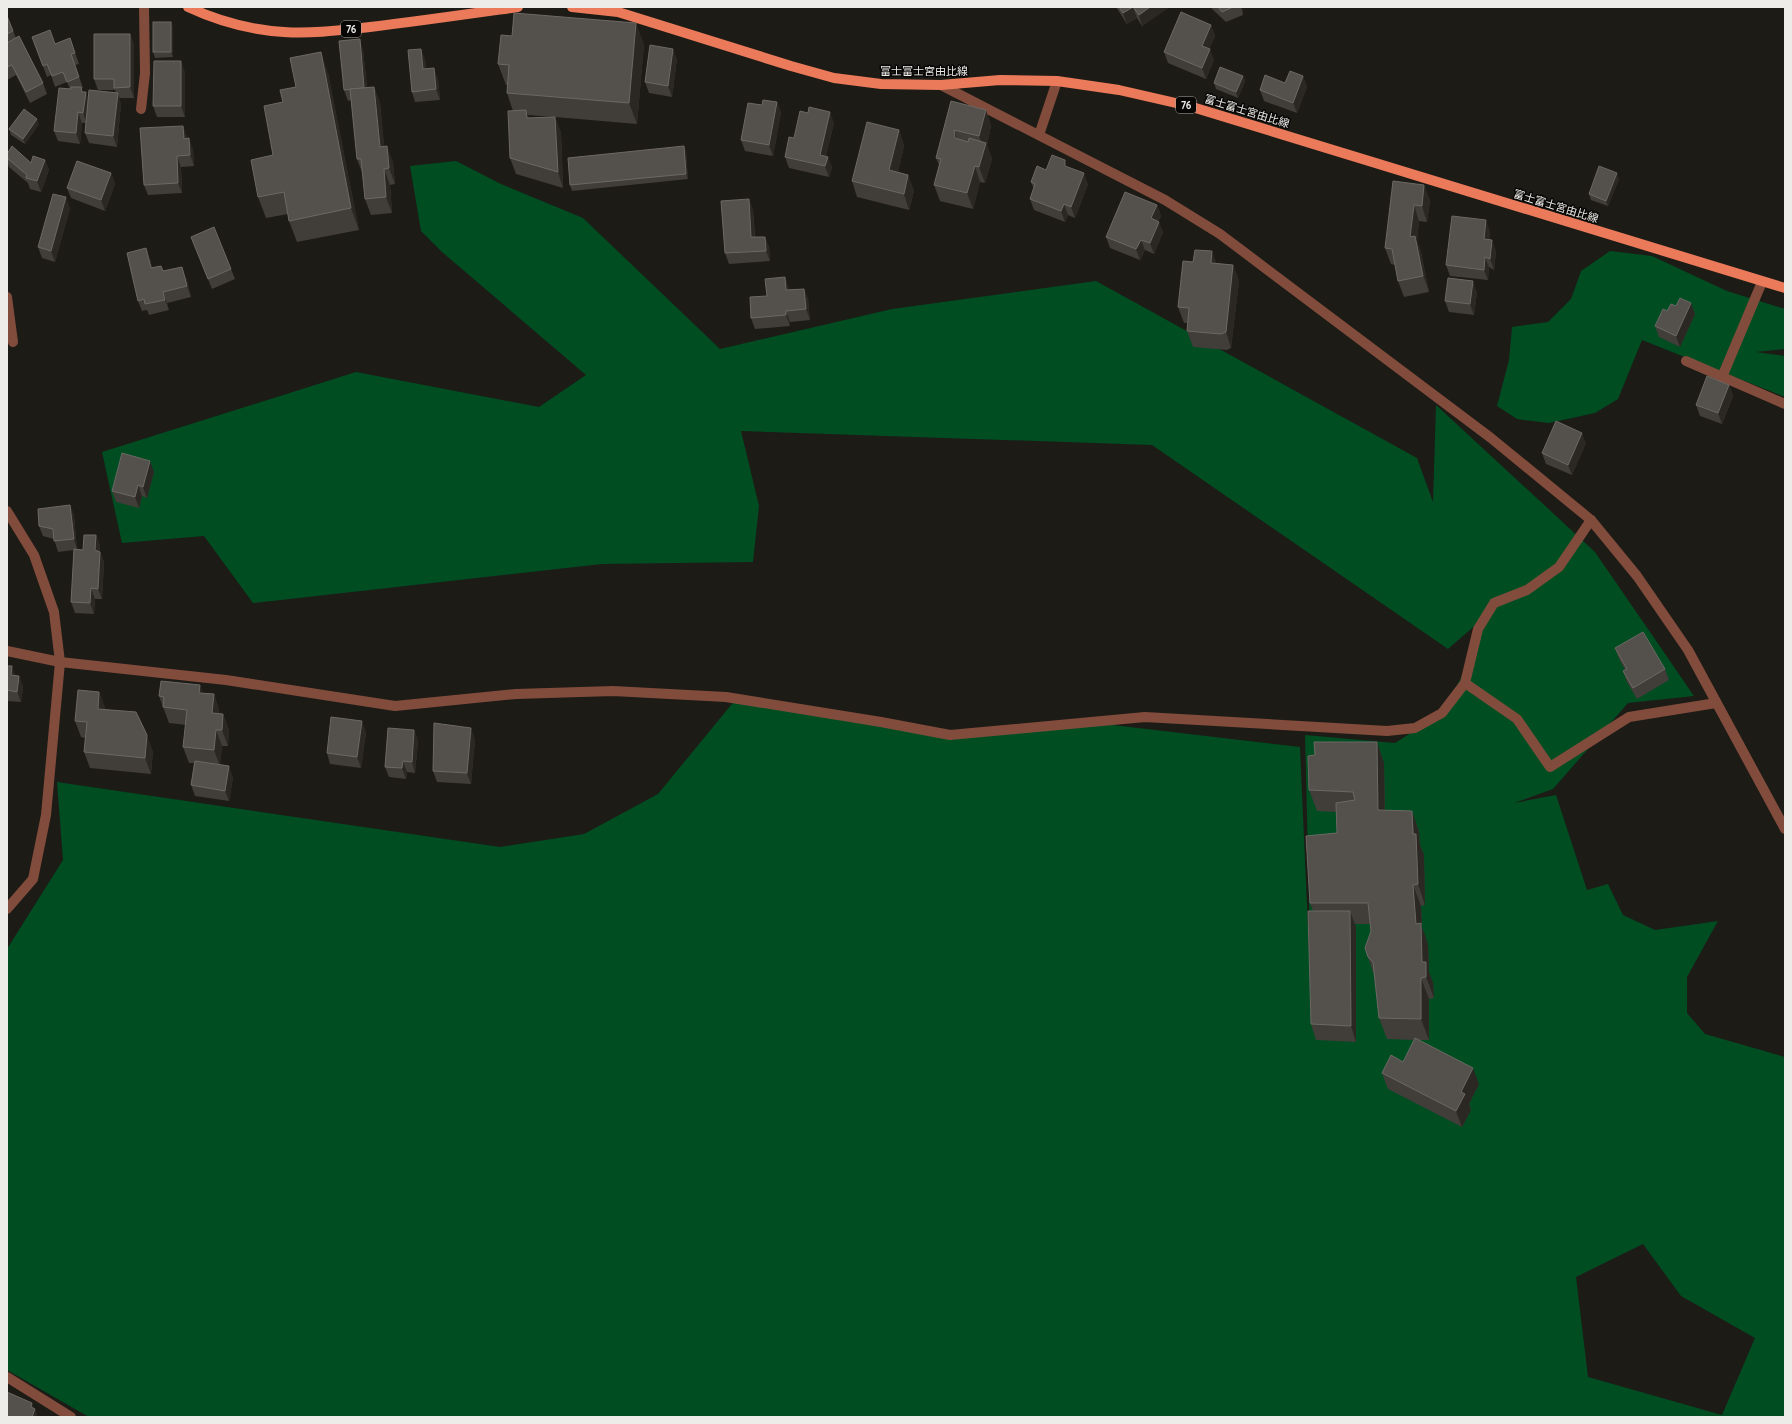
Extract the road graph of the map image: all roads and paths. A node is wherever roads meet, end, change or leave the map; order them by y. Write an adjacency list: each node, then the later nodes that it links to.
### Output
1 (144, 7): 7 (street)
2 (188, 7): 3 (main road, 76)
3 (518, 7)
4 (572, 7): 6 (main road, 富士富士宮由比線 / 76)
5 (1057, 81): 6 (main road, 富士富士宮由比線 / 76); 8 (street); 9 (main road, 富士富士宮由比線 / 76)
6 (942, 85): 8 (street)
7 (141, 108)
8 (1039, 136): 17 (street)
9 (1762, 282): 10 (main road, 富士富士宮由比線 / 76); 14 (street)
10 (1785, 288)
11 (7, 297): 12 (street)
12 (14, 342)
13 (1686, 361): 14 (street)
14 (1722, 377): 15 (street)
15 (1785, 404)
16 (7, 511): 19 (street)
17 (1591, 520): 20 (street); 21 (street)
18 (7, 651): 19 (street)
19 (60, 662): 20 (street); 23 (street)
20 (1465, 683): 21 (street)
21 (1716, 703): 22 (street)
22 (1785, 829)
23 (7, 909)
24 (7, 1377): 25 (street)
25 (71, 1417)

